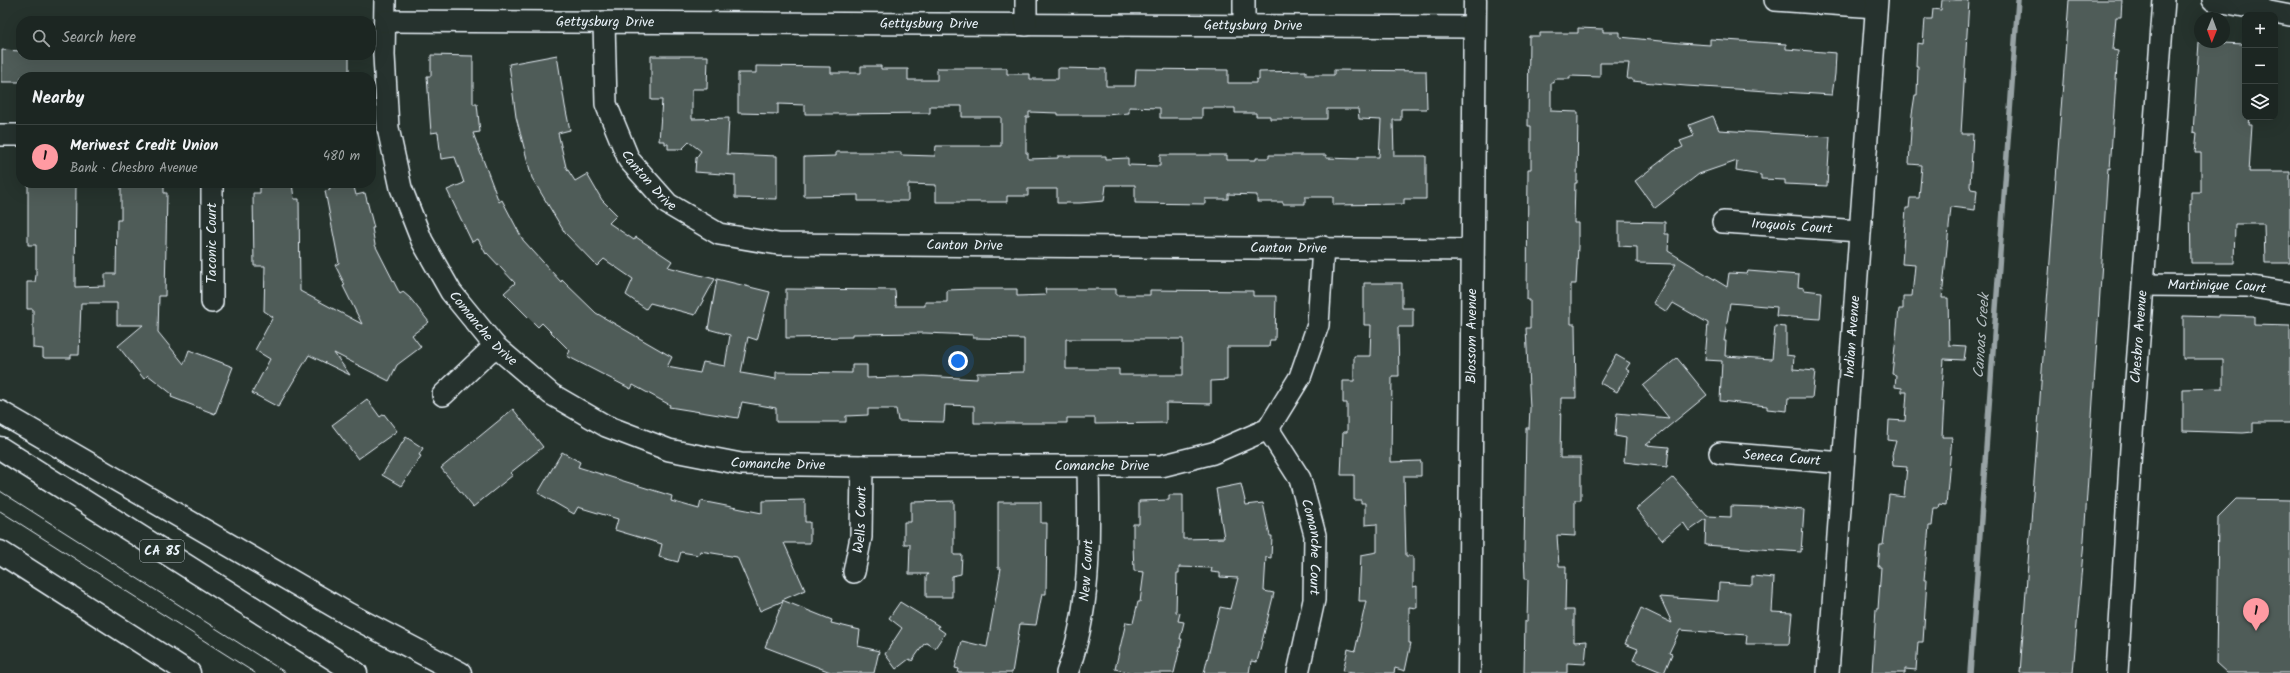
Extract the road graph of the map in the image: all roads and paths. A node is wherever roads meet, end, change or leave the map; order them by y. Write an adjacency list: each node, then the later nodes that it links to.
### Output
1 (385, 0): 10 (street, Comanche Drive)
2 (1026, 0): 12 (street)
3 (1244, 0): 13 (street)
4 (1475, 0): 14 (main road, Blossom Avenue)
5 (1775, 0): 8 (street)
6 (2164, 0): 23 (street, Chesbro Avenue)
7 (2213, 0): 9 (street)
8 (1877, 3): 20 (street, Indian Avenue)
9 (2290, 15)
10 (385, 21): 11 (street, Gettysburg Drive); 15 (street, Comanche Drive)
11 (604, 22): 12 (street, Gettysburg Drive); 21 (street, Canton Drive)
12 (1026, 25): 13 (street, Gettysburg Drive)
13 (1244, 25): 14 (street, Gettysburg Drive)
14 (1474, 27): 22 (main road, Blossom Avenue)
15 (379, 129): 26 (street, Comanche Drive)
16 (0, 135): 17 (street)
17 (16, 135)
18 (212, 188): 25 (street, Taconic Court)
19 (1724, 222): 20 (street, Iroquois Court)
20 (1860, 231): 32 (street, Indian Avenue)
21 (1323, 247): 22 (street, Canton Drive); 29 (street)
22 (1472, 250): 44 (main road, Blossom Avenue)
23 (2144, 285): 24 (street, Martinique Court); 46 (street, Chesbro Avenue)
24 (2290, 293)
25 (212, 302)
26 (495, 346): 27 (street); 33 (street, Comanche Drive)
27 (443, 395)
28 (0, 412): 41 (main road)
29 (1268, 430): 34 (street, Comanche Drive); 43 (street, Comanche Court)
30 (0, 448): 37 (main road, CA 85)
31 (1720, 453): 32 (street, Seneca Court)
32 (1844, 463): 45 (street, Indian Avenue)
33 (862, 466): 34 (street, Comanche Drive); 36 (street, Wells Court)
34 (1088, 466): 42 (street, New Court)
35 (0, 552): 38 (main road)
36 (854, 572)
37 (325, 654): 39 (main road, CA 85); 40 (main road)
38 (189, 673)
39 (356, 673)
40 (363, 673)
41 (460, 673)
42 (1067, 673)
43 (1298, 673)
44 (1469, 673)
45 (1828, 673)
46 (2117, 673)

